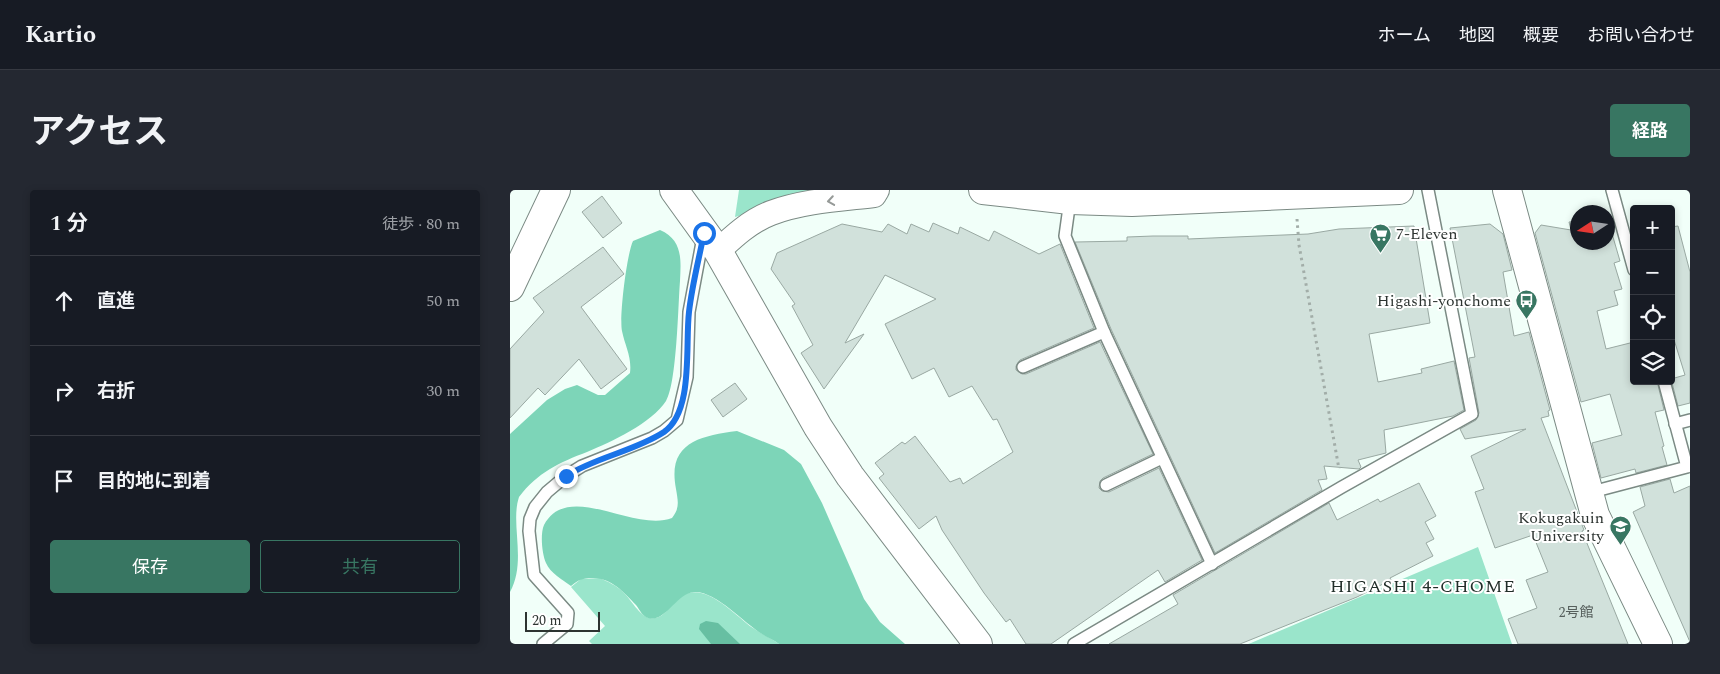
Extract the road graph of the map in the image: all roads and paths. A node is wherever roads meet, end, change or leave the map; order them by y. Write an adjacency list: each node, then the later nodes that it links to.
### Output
1 (556, 190): 14 (street)
2 (674, 190): 12 (street)
3 (877, 190): 12 (street, one-way to 12)
4 (983, 190): 11 (street)
5 (1399, 190): 10 (street)
6 (1428, 190): 22 (lane)
7 (1507, 190): 23 (street)
8 (1612, 190): 13 (lane)
9 (1187, 194): 10 (street); 11 (street)
10 (1296, 194): 22 (path)
11 (1070, 200): 15 (lane)
12 (711, 242): 25 (lane); 26 (street)
13 (1630, 255)
14 (510, 287)
15 (1104, 332): 16 (lane); 20 (lane)
16 (1023, 367)
17 (1665, 385): 19 (lane)
18 (1690, 420): 19 (lane)
19 (1675, 424): 23 (lane)
20 (1162, 458): 21 (lane); 24 (lane)
21 (1106, 485)
22 (1342, 487): 24 (lane)
23 (1588, 493): 28 (street)
24 (1212, 564): 27 (lane)
25 (543, 644)
26 (978, 644)
27 (1074, 644)
28 (1658, 644)

